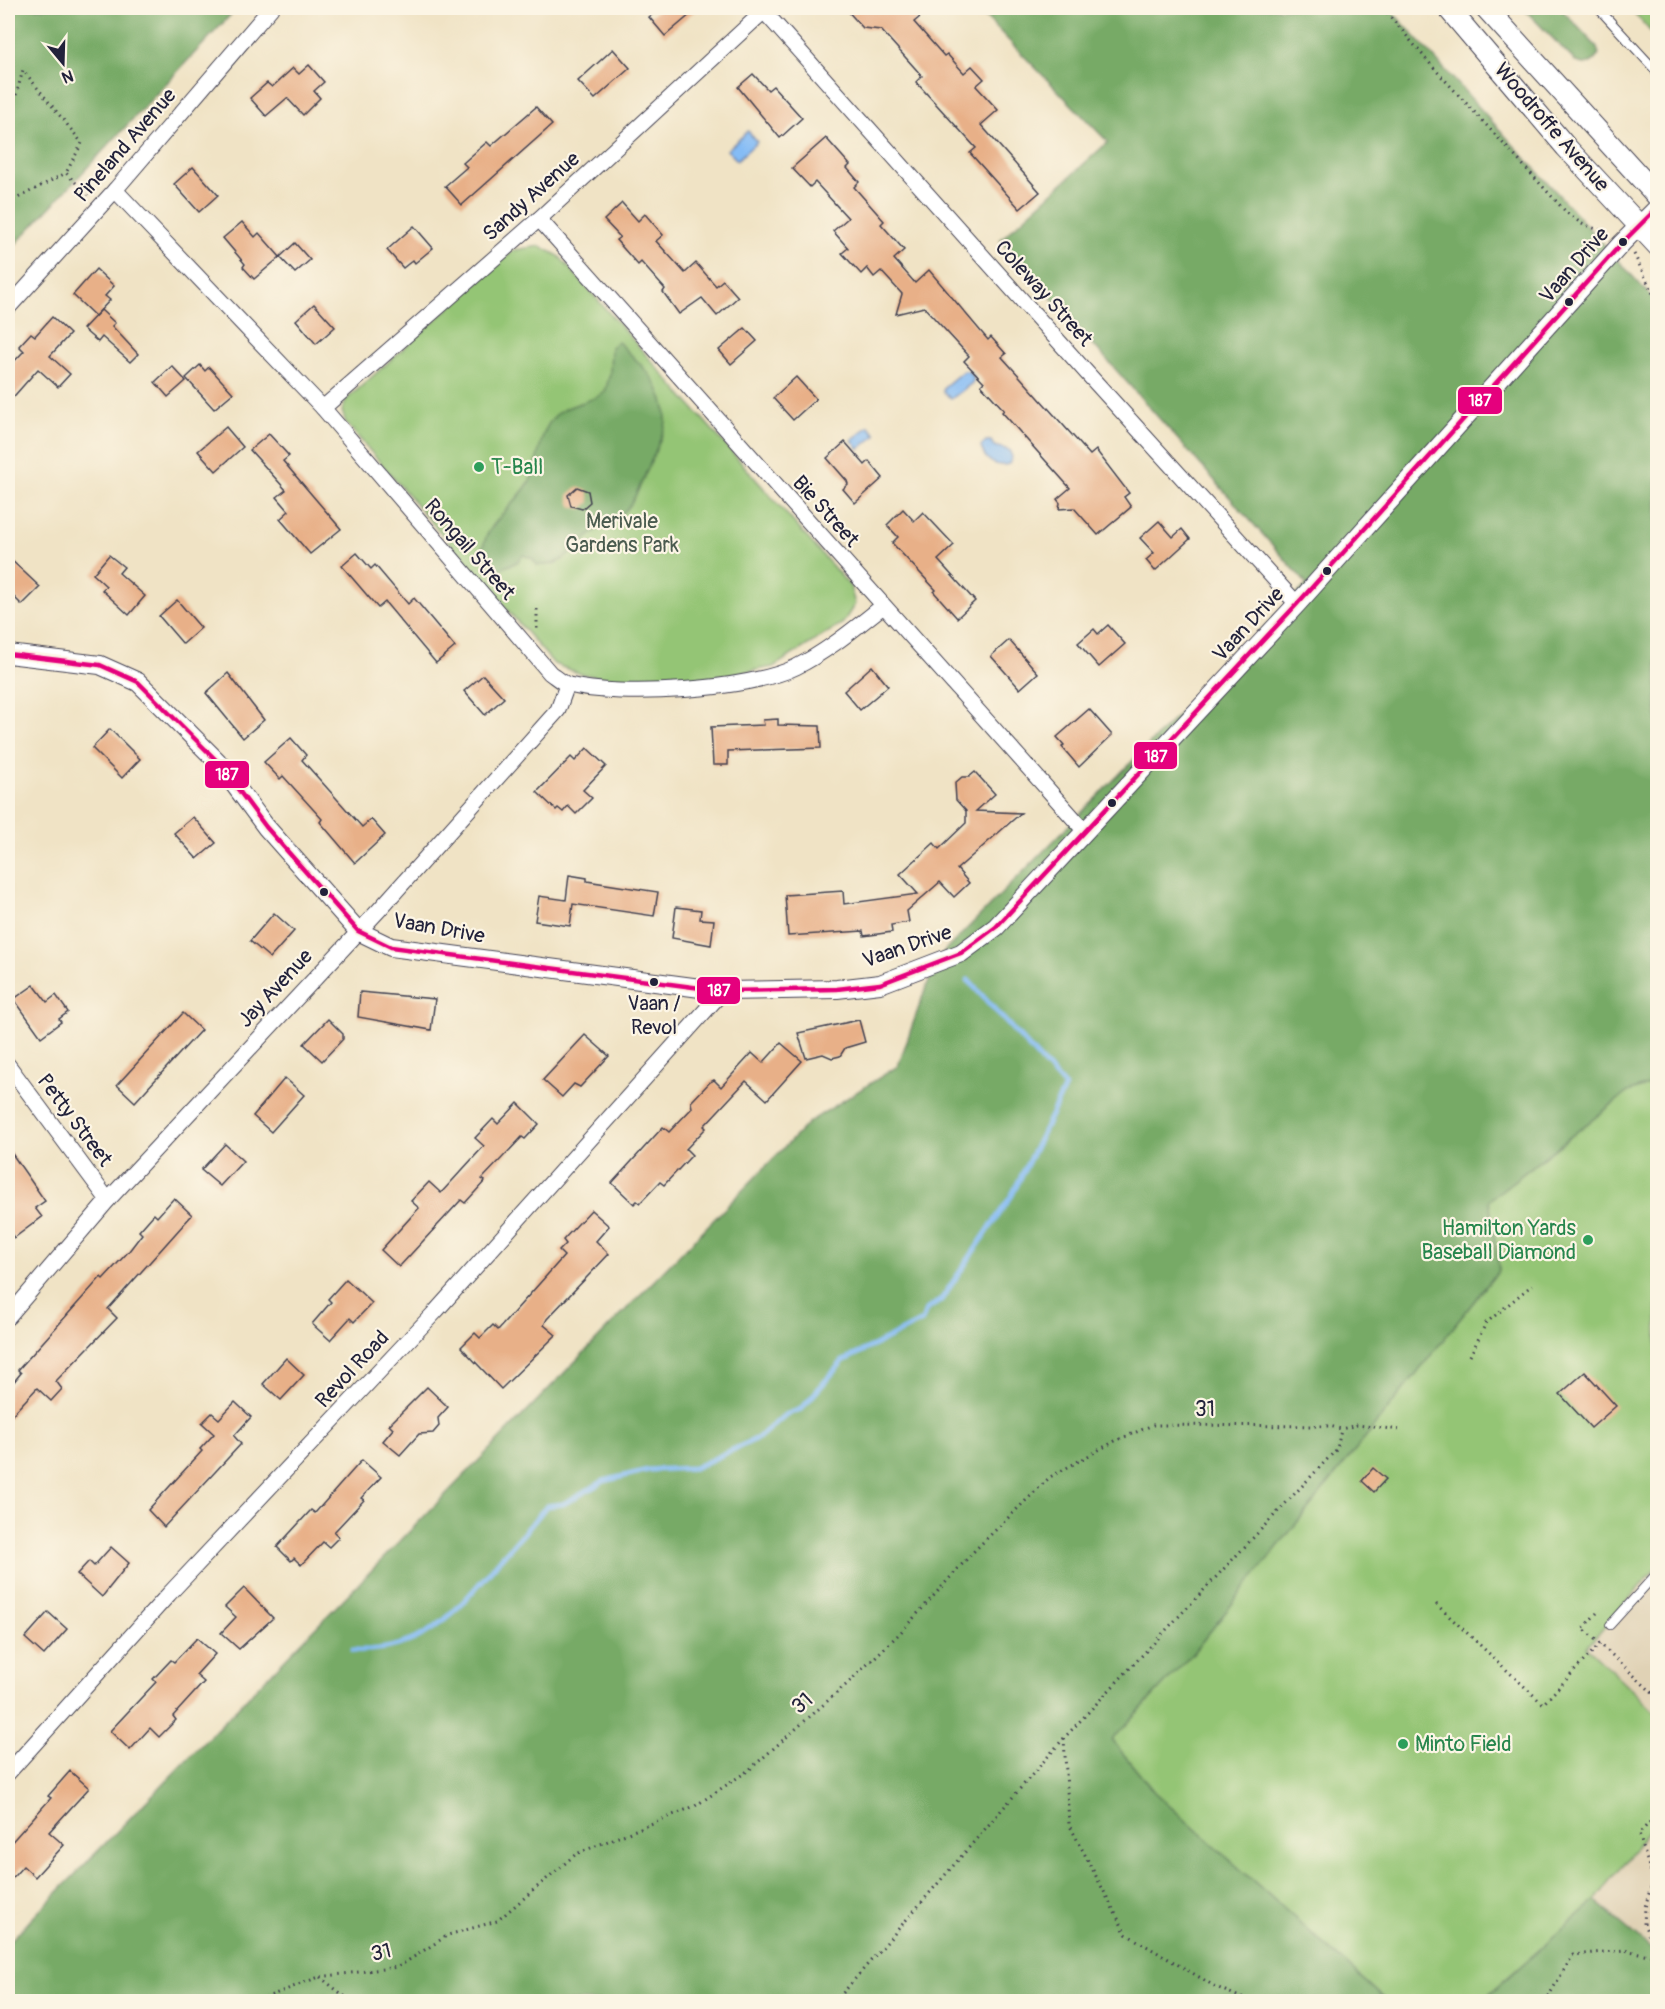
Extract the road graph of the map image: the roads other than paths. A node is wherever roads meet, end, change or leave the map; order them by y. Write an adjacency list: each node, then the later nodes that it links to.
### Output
1 (271, 8): 7 (street, Pineland Avenue)
2 (1448, 8): 11 (main road, Woodroffe Avenue)
3 (1486, 8): 8 (main road, Woodroffe Avenue)
4 (1598, 8): 6 (lane)
5 (763, 9): 10 (street, Sandy Avenue); 15 (street, Coleway Street)
6 (1658, 73)
7 (115, 190): 13 (street, Pineland Avenue); 14 (street, Rongail Street)
8 (1658, 197)
9 (1658, 207): 11 (street, Vaan Drive)
10 (539, 219): 14 (street, Sandy Avenue); 16 (street, Bie Street)
11 (1639, 225): 12 (main road, Woodroffe Avenue); 15 (street, Vaan Drive)
12 (1658, 246)
13 (8, 308)
14 (323, 408): 18 (street, Rongail Street)
15 (1298, 604): 19 (street, Vaan Drive)
16 (883, 606): 18 (street); 19 (street, Bie Street)
17 (8, 654): 20 (street, Vaan Drive)
18 (567, 685): 20 (street, Jay Avenue)
19 (1084, 830): 21 (street, Vaan Drive)
20 (358, 931): 21 (street, Vaan Drive); 23 (street, Jay Avenue)
21 (723, 991): 27 (street, Revol Road)
22 (8, 1065): 23 (street, Petty Street)
23 (108, 1200): 24 (street, Jay Avenue)
24 (8, 1317)
25 (1658, 1572): 26 (lane)
26 (1610, 1624)
27 (8, 1773)

